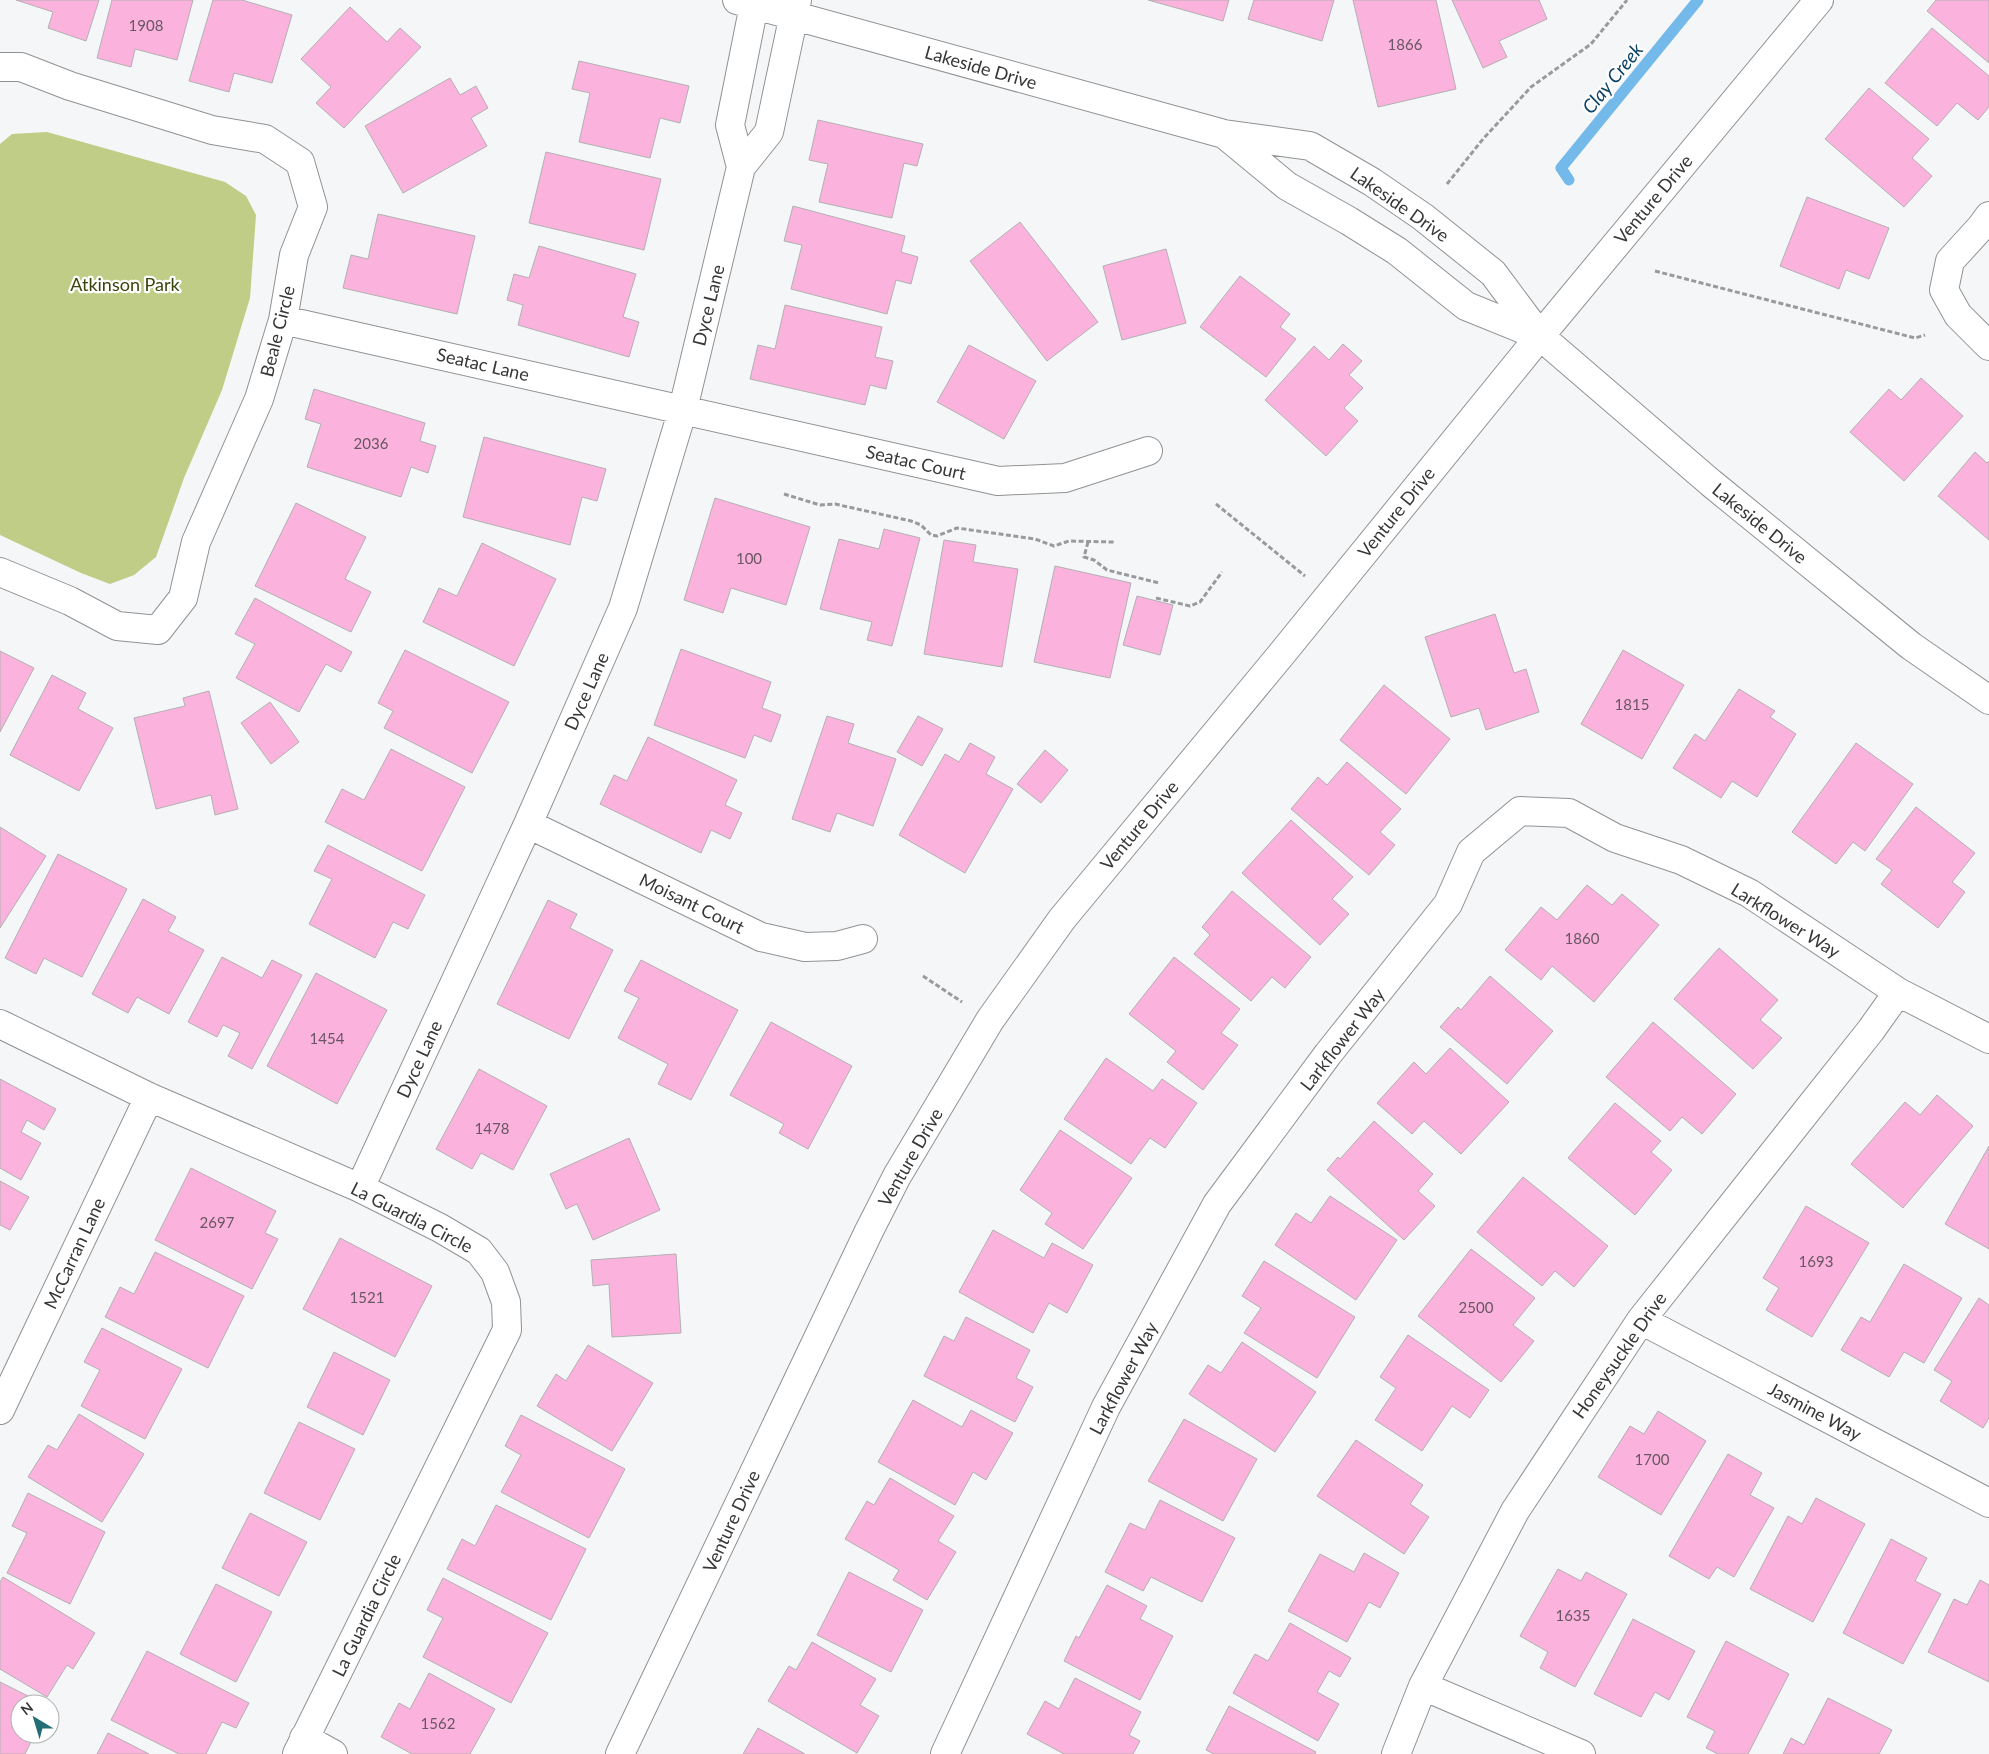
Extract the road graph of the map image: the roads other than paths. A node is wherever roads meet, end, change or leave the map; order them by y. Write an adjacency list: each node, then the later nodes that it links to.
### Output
1 (1819, 0): 9 (street, Venture Drive)
2 (749, 2): 3 (street, Lakeside Drive); 6 (street, Dyce Lane)
3 (795, 7): 5 (street, Lakeside Drive); 6 (street, Dyce Lane)
4 (0, 67): 8 (street, Beale Circle)
5 (1224, 134): 9 (street, Lakeside Drive); 9 (street, Lakeside Drive)
6 (741, 167): 11 (street, Dyce Lane)
7 (1989, 216): 10 (street)
8 (283, 320): 11 (street, Seatac Lane); 13 (street, Beale Circle)
9 (1540, 336): 14 (street, Lakeside Drive); 28 (street, Venture Drive)
10 (1989, 346)
11 (682, 409): 12 (street, Seatac Court); 15 (street, Dyce Lane)
12 (1148, 451)
13 (0, 572)
14 (1989, 700)
15 (528, 824): 16 (street, Moisant Court); 21 (street, Dyce Lane)
16 (863, 939)
17 (1898, 992): 19 (street, Larkflower Way); 22 (street, Honeysuckle Drive); 29 (street, Larkflower Way)
18 (0, 1024): 20 (street, La Guardia Circle)
19 (1989, 1039)
20 (149, 1097): 21 (street, La Guardia Circle); 23 (street, McCarran Lane)
21 (360, 1188): 26 (street, La Guardia Circle)
22 (1641, 1320): 24 (street, Jasmine Way); 25 (street, Honeysuckle Drive)
23 (0, 1410)
24 (1989, 1503)
25 (1423, 1686): 30 (street, Honeysuckle Drive); 31 (street)
26 (301, 1746): 27 (street)
27 (332, 1754)
28 (620, 1754)
29 (945, 1754)
30 (1396, 1754)
31 (1581, 1754)

